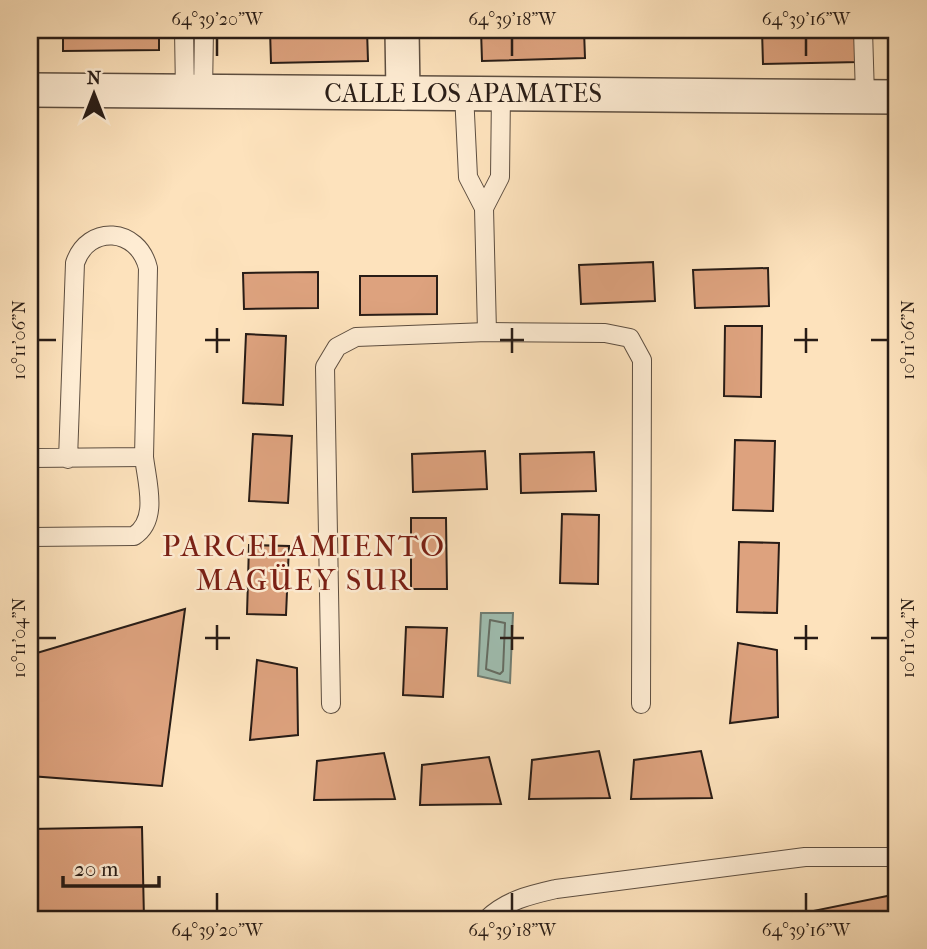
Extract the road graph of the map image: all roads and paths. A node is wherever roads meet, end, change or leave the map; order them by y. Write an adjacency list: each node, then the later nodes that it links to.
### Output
1 (184, 30): 6 (lane)
2 (204, 30): 6 (lane)
3 (402, 30): 7 (street)
4 (863, 30): 10 (lane)
5 (30, 90): 6 (street, CALLE LOS APAMATES)
6 (194, 92): 7 (street, CALLE LOS APAMATES)
7 (403, 93): 8 (street, CALLE LOS APAMATES)
8 (464, 93): 9 (street, CALLE LOS APAMATES); 11 (lane)
9 (501, 93): 10 (street, CALLE LOS APAMATES); 11 (lane)
10 (881, 97)
11 (484, 208): 12 (lane)
12 (487, 332): 17 (lane); 18 (lane)
13 (145, 457): 15 (lane); 15 (lane); 16 (lane)
14 (30, 458): 15 (lane)
15 (68, 458)
16 (30, 537)
17 (331, 704)
18 (641, 704)
19 (897, 857): 20 (lane)
20 (487, 919)

